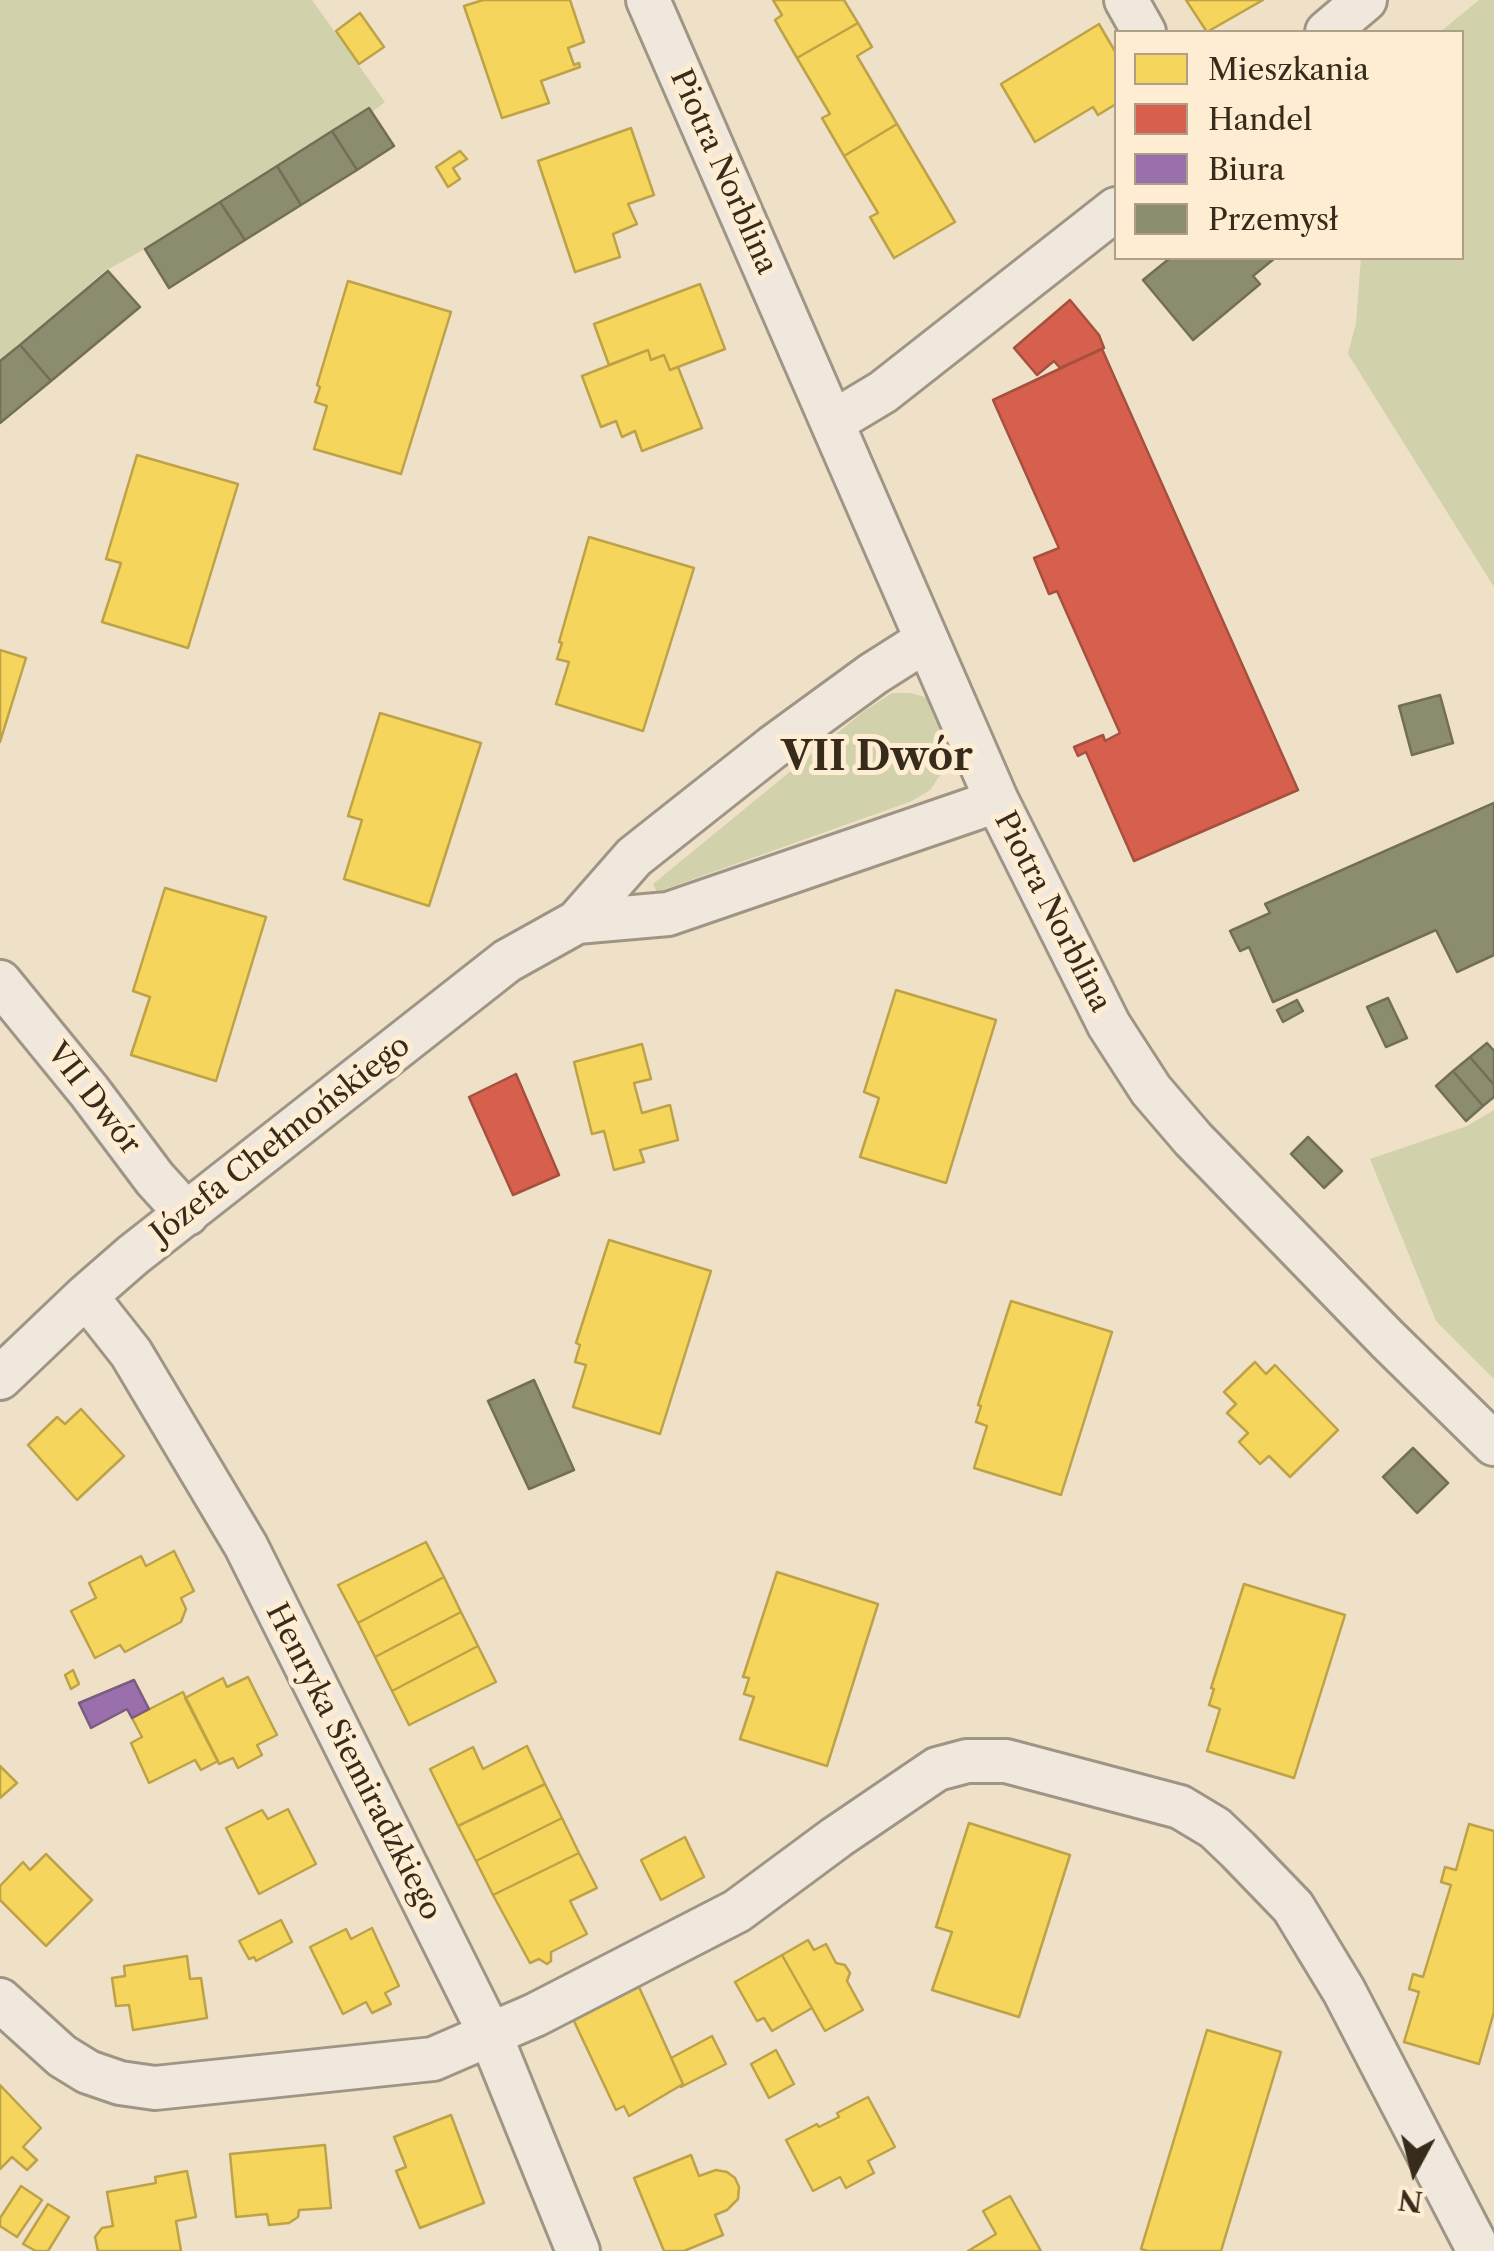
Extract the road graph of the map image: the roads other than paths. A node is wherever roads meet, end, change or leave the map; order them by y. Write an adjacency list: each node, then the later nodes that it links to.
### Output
1 (648, 0): 7 (street, Piotra Norblina)
2 (1126, 0): 4 (street)
3 (1365, 0): 5 (street)
4 (1143, 30)
5 (1329, 30)
6 (1114, 210): 7 (street)
7 (832, 422): 8 (street, Piotra Norblina)
8 (926, 642): 9 (street, Piotra Norblina); 10 (street, Józefa Chełmońskiego)
9 (997, 801): 10 (street, Józefa Chełmońskiego); 15 (street, Piotra Norblina)
10 (577, 922): 12 (street, Józefa Chełmońskiego)
11 (0, 982): 12 (street, VII Dwór)
12 (187, 1214): 13 (street, Józefa Chełmońskiego)
13 (86, 1296): 14 (street, Józefa Chełmońskiego); 17 (street, Henryka Siemiradzkiego)
14 (0, 1378)
15 (1494, 1444)
16 (0, 2000): 17 (street)
17 (490, 2034): 18 (street, Henryka Siemiradzkiego); 19 (street)
18 (578, 2251)
19 (1478, 2251)

